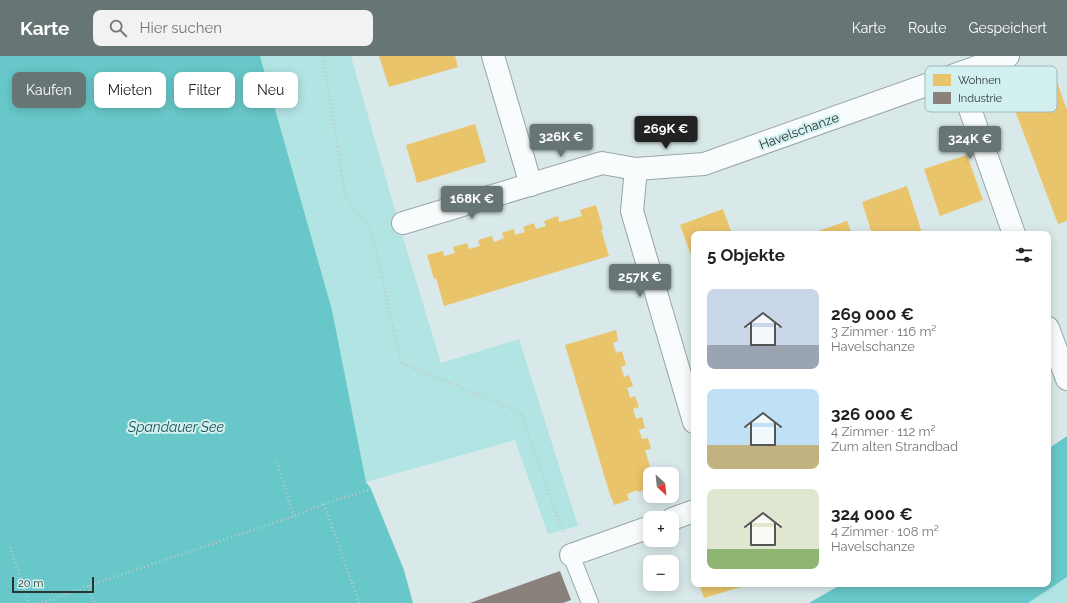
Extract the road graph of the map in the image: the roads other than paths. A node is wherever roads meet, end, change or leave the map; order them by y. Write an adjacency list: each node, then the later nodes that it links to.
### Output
1 (493, 56): 7 (street)
2 (1008, 56): 3 (street, Havelschanze)
3 (980, 66)
4 (925, 86): 6 (street, Havelschanze)
5 (971, 112): 9 (street)
6 (636, 169): 7 (street, Havelschanze); 12 (street)
7 (531, 185): 8 (street, Havelschanze)
8 (403, 223)
9 (1013, 231)
10 (1051, 336): 11 (street)
11 (1067, 379)
12 (691, 412)
13 (691, 512): 14 (street)
14 (679, 516)
15 (643, 529): 16 (street)
16 (571, 555): 17 (lane)
17 (590, 603)

